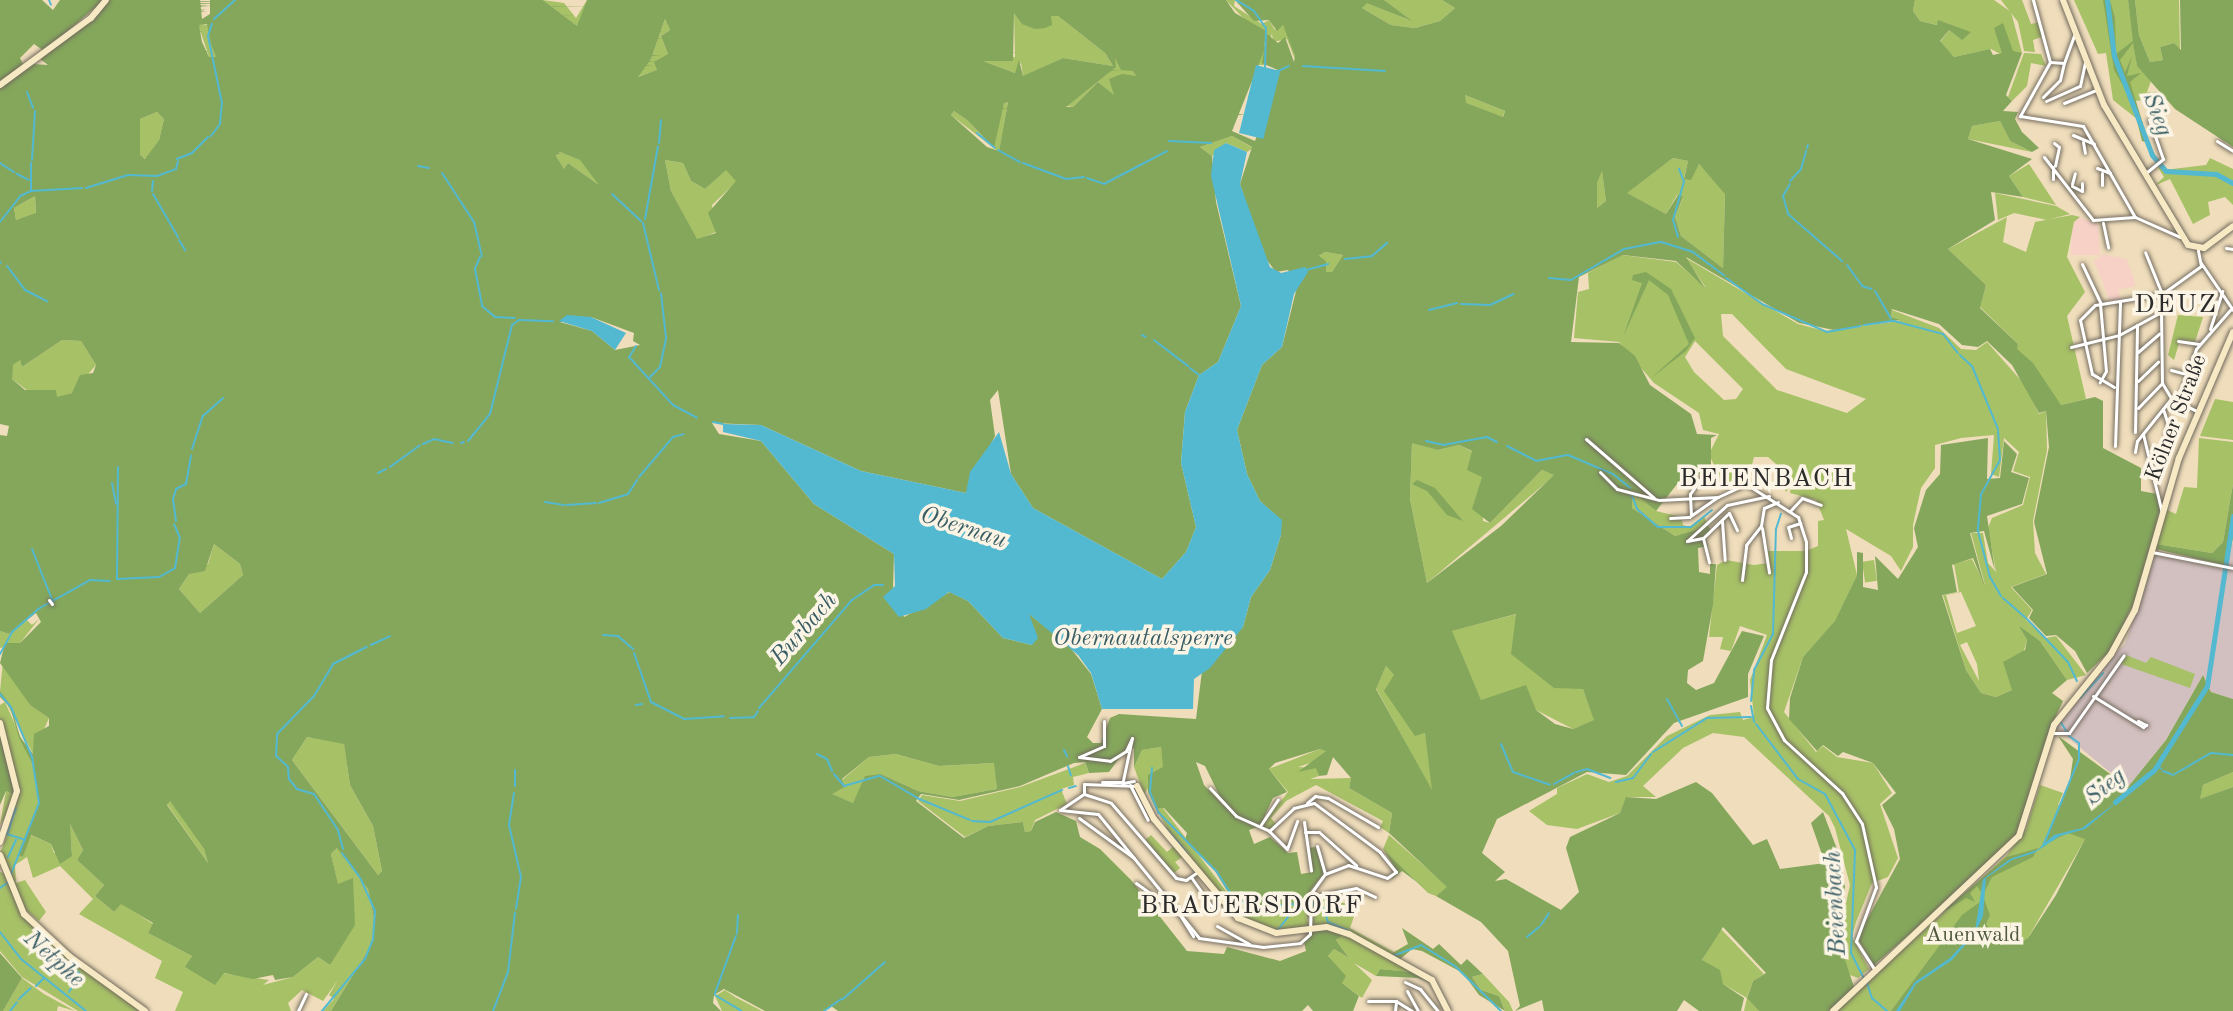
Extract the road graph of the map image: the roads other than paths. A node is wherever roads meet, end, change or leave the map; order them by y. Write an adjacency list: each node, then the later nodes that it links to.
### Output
1 (106, 0): 8 (main road)
2 (2033, 0): 6 (street)
3 (2063, 0): 4 (main road)
4 (2078, 32): 5 (main road); 7 (street)
5 (2086, 51): 7 (street); 9 (main road)
6 (2050, 62): 7 (street); 16 (street)
7 (2064, 63)
8 (0, 85)
9 (2097, 90): 10 (street); 25 (main road)
10 (2064, 103)
11 (2149, 119): 25 (street)
12 (2073, 135): 14 (street)
13 (2217, 141): 17 (street)
14 (2083, 142): 16 (street); 18 (street)
15 (2054, 143): 20 (street)
16 (2094, 144): 24 (street)
17 (2233, 151)
18 (2085, 153)
19 (2044, 157): 20 (street)
20 (2054, 166): 26 (street); 29 (street)
21 (2097, 168): 22 (street)
22 (2102, 172): 24 (street); 28 (street)
23 (2075, 173): 29 (street)
24 (2110, 173): 31 (street)
25 (2144, 174): 34 (main road)
26 (2053, 179)
27 (2082, 183): 29 (street)
28 (2102, 185)
29 (2070, 186): 30 (street); 32 (street)
30 (2063, 193)
31 (2135, 217): 32 (street); 34 (street)
32 (2103, 223): 35 (street)
33 (2232, 230): 38 (main road)
34 (2183, 236): 38 (main road)
35 (2108, 247)
36 (2226, 248): 37 (street)
37 (2233, 249)
38 (2198, 250): 40 (street)
39 (2145, 252): 43 (street)
40 (2201, 263): 42 (street); 43 (street)
41 (2082, 264): 45 (street)
42 (2222, 291): 46 (street); 49 (street)
43 (2162, 294): 44 (street); 47 (street)
44 (2120, 301): 45 (street); 52 (street)
45 (2101, 304): 54 (street); 56 (street)
46 (2231, 310): 49 (street)
47 (2161, 312): 48 (street); 51 (street)
48 (2137, 325): 52 (street); 58 (street)
49 (2212, 330): 55 (street)
50 (2233, 332): 70 (main road, Kölner Straße)
51 (2159, 334): 58 (street); 59 (street)
52 (2119, 335): 54 (street); 65 (street)
53 (2178, 341): 55 (street)
54 (2101, 342): 56 (street); 63 (street)
55 (2199, 344): 61 (street)
56 (2083, 346): 57 (street); 63 (street)
57 (2071, 347)
58 (2137, 352): 62 (street)
59 (2158, 362): 62 (street); 64 (street)
60 (2171, 370): 61 (street)
61 (2188, 375): 67 (street)
62 (2137, 381): 68 (street)
63 (2100, 383): 65 (street)
64 (2162, 383): 66 (street); 68 (street)
65 (2114, 387): 74 (street)
66 (2171, 398): 67 (street); 69 (street)
67 (2178, 402): 70 (street)
68 (2138, 408): 71 (street)
69 (2163, 409): 72 (street); 75 (street)
70 (2198, 412): 90 (main road, Kölner Straße)
71 (2135, 432)
72 (2143, 434): 76 (street); 90 (street)
73 (1586, 439): 82 (street)
74 (2115, 446)
75 (2165, 446)
76 (2135, 452)
77 (1706, 471): 81 (street)
78 (1600, 472): 82 (street)
79 (1719, 496): 80 (street); 81 (street); 85 (street); 89 (street)
80 (1770, 496): 83 (street); 84 (street)
81 (1689, 497): 82 (street); 89 (street)
82 (1654, 498)
83 (1761, 499): 85 (street); 87 (street)
84 (1778, 502): 87 (street); 88 (street)
85 (1727, 505): 96 (street)
86 (1821, 505): 88 (street)
87 (1764, 508): 94 (street)
88 (1791, 510): 93 (street)
89 (1691, 515): 91 (street)
90 (2161, 516): 98 (main road, Kölner Straße)
91 (1670, 518)
92 (1722, 521): 95 (street); 96 (street); 99 (street)
93 (1801, 522): 97 (street); 147 (street)
94 (1761, 526): 102 (street); 103 (street)
95 (1737, 530)
96 (1703, 538): 100 (street)
97 (1791, 538)
98 (2157, 554): 101 (street); 109 (main road, Kölner Straße)
99 (1725, 560)
100 (1709, 562)
101 (2233, 568)
102 (1769, 572)
103 (1742, 580)
104 (2124, 655): 105 (street)
105 (2093, 696): 107 (street); 110 (street)
106 (1104, 721): 112 (street)
107 (2138, 721)
108 (0, 723): 126 (main road)
109 (2051, 732): 110 (street); 111 (main road, Kölner Straße)
110 (2059, 735): 111 (street)
111 (2047, 744): 147 (main road, Kölner Straße)
112 (1122, 783): 113 (street); 115 (street)
113 (1134, 784): 119 (street); 132 (main road)
114 (1210, 788): 122 (street)
115 (1084, 794): 129 (street); 134 (street)
116 (1278, 799): 122 (street)
117 (1307, 803): 123 (street); 124 (street); 130 (street)
118 (1079, 818): 129 (street)
119 (1148, 820)
120 (1297, 821): 124 (street)
121 (1304, 822): 125 (street)
122 (1260, 827): 124 (street)
123 (1378, 827)
124 (1269, 831)
125 (1305, 832): 130 (street); 131 (street)
126 (0, 842)
127 (1317, 846): 133 (street)
128 (0, 855): 153 (main road)
129 (1138, 861): 145 (street)
130 (1356, 865): 133 (street)
131 (1311, 870)
132 (1198, 871): 134 (street); 140 (main road)
133 (1325, 874): 139 (street)
134 (1191, 877): 141 (street)
135 (1136, 883): 145 (street)
136 (1323, 893): 137 (street); 138 (street); 139 (street)
137 (1328, 897)
138 (1375, 897)
139 (1310, 901): 144 (street)
140 (1220, 902): 141 (street); 144 (main road)
141 (1214, 909): 142 (street)
142 (1212, 914)
143 (1217, 926): 146 (street)
144 (1310, 930): 146 (street); 159 (main road)
145 (1194, 936): 146 (street)
146 (1254, 946)
147 (1875, 971): 160 (main road, Kölner Straße)
148 (1405, 982): 158 (street)
149 (1407, 991): 157 (street)
150 (306, 994): 154 (street)
151 (1368, 1001): 152 (street)
152 (1396, 1001): 155 (street); 156 (street)
153 (145, 1011)
154 (298, 1011)
155 (1395, 1011)
156 (1412, 1011)
157 (1418, 1011)
158 (1438, 1011)
159 (1448, 1011)
160 (1833, 1011)

